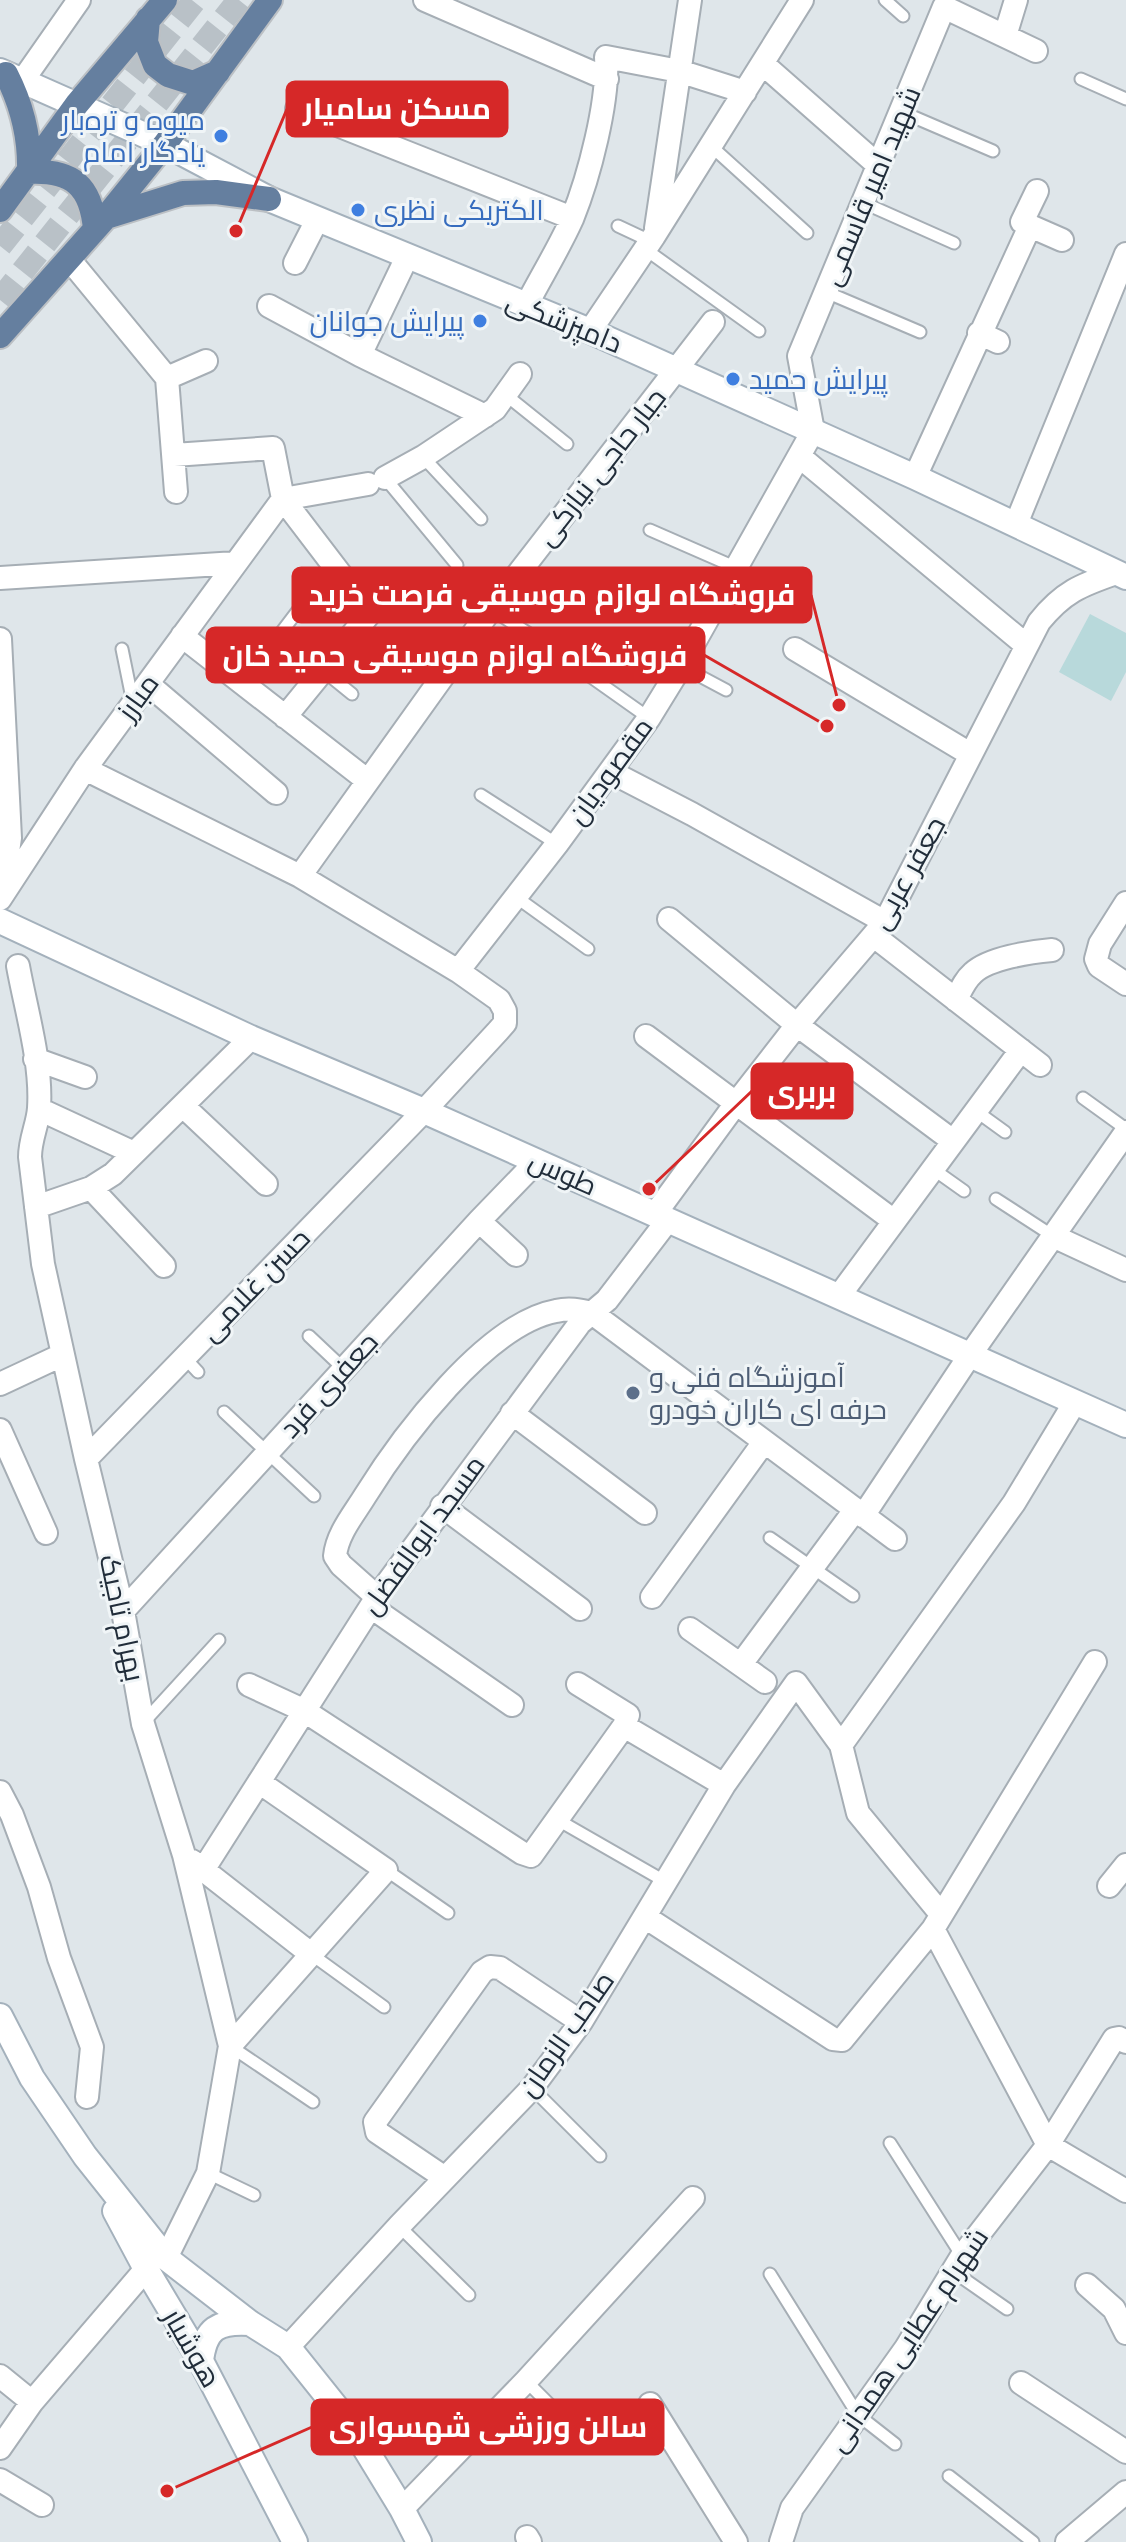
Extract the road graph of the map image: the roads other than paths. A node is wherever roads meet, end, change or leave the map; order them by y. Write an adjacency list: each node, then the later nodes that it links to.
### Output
1 (79, 0): 17 (street)
2 (165, 0): 10 (main road)
3 (270, 0): 16 (main road)
4 (425, 0): 14 (street)
5 (690, 0): 15 (street)
6 (802, 0): 13 (street)
7 (885, 0): 9 (lane)
8 (1016, 0): 11 (street)
9 (903, 16)
10 (148, 19): 16 (main road); 21 (main road)
11 (1005, 36): 12 (street); 23 (street, شهید امیر قاسمی)
12 (1036, 51)
13 (763, 64): 19 (street); 27 (street)
14 (606, 68): 15 (street); 33 (street)
15 (679, 71): 19 (street); 40 (street)
16 (219, 72): 24 (main road)
17 (10, 75): 21 (main road, دامپزشکی); 28 (main road)
18 (1081, 79): 20 (lane)
19 (745, 92): 25 (street)
20 (1126, 99)
21 (77, 104): 24 (main road, دامپزشکی); 28 (main road)
22 (297, 109): 33 (street)
23 (902, 112): 26 (lane); 27 (street, شهید امیر قاسمی)
24 (165, 144): 30 (main road, دامپزشکی); 35 (main road)
25 (711, 146): 38 (lane); 40 (street)
26 (993, 151)
27 (879, 166): 31 (street, شهید امیر قاسمی)
28 (29, 172): 32 (main road); 35 (main road)
29 (1037, 191): 37 (street)
30 (269, 199): 34 (main road, دامپزشکی); 35 (main road)
31 (864, 203): 41 (lane); 47 (street, شهید امیر قاسمی)
32 (0, 210)
33 (572, 218): 49 (street)
34 (317, 220): 43 (main road, دامپزشکی); 45 (street)
35 (101, 223): 44 (main road)
36 (618, 226): 40 (lane)
37 (1030, 226): 39 (street); 67 (street)
38 (807, 233)
39 (1062, 240)
40 (650, 242): 51 (street); 52 (lane)
41 (954, 243)
42 (1126, 254): 46 (street)
43 (407, 257): 49 (main road, دامپزشکی); 55 (street)
44 (69, 259): 54 (main road); 59 (street)
45 (295, 263)
46 (1121, 281): 72 (street)
47 (826, 292): 53 (lane); 62 (street, شهید امیر قاسمی)
48 (269, 306): 55 (street)
49 (526, 306): 51 (main road, دامپزشکی)
50 (713, 322): 57 (street, جبار حاجی نیازکی)
51 (590, 331): 57 (main road, دامپزشکی)
52 (759, 331)
53 (920, 332)
54 (0, 336)
55 (360, 355): 61 (street)
56 (206, 361): 59 (street)
57 (676, 369): 62 (main road, دامپزشکی); 81 (street, جبار حاجی نیازکی)
58 (520, 374): 60 (street)
59 (167, 378): 64 (street)
60 (506, 395): 61 (street); 63 (lane)
61 (485, 416): 66 (street)
62 (813, 431): 65 (street, مقصودیان); 67 (main road, دامپزشکی)
63 (567, 444)
64 (174, 455): 69 (street); 70 (street)
65 (799, 456): 76 (street, مقصودیان); 85 (street)
66 (423, 457): 68 (street); 71 (lane)
67 (915, 477): 72 (main road, دامپزشکی)
68 (376, 481): 70 (street); 75 (lane)
69 (176, 492)
70 (283, 499): 74 (street, مبارز); 92 (street)
71 (481, 519)
72 (1016, 524): 77 (main road, دامپزشکی)
73 (650, 530): 76 (lane)
74 (236, 563): 78 (street); 83 (street, مبارز)
75 (457, 565)
76 (737, 568): 79 (lane); 91 (street, مقصودیان)
77 (1121, 575): 85 (street, جعفر عربی)
78 (0, 578)
79 (775, 589)
80 (299, 609): 94 (lane)
81 (491, 609): 82 (lane); 88 (street, جبار حاجی نیازکی)
82 (528, 633)
83 (182, 636): 94 (street); 95 (street, مبارز)
84 (0, 639): 101 (street)
85 (1026, 645): 102 (street, جعفر عربی)
86 (122, 649): 98 (lane)
87 (795, 649): 102 (street)
88 (459, 654): 93 (lane); 105 (street, جبار حاجی نیازکی)
89 (304, 655): 92 (lane)
90 (560, 655): 100 (lane)
91 (681, 666): 96 (lane); 100 (street, مقصودیان)
92 (323, 671): 97 (lane); 99 (street)
93 (488, 673)
94 (243, 683): 99 (street)
95 (148, 684): 98 (street, مبارز); 106 (street)
96 (726, 690)
97 (352, 694)
98 (133, 703): 103 (street, مبارز)
99 (285, 717): 105 (street)
100 (649, 718): 104 (street, مقصودیان)
101 (2, 746): 110 (street)
102 (970, 754): 116 (street, جعفر عربی)
103 (85, 769): 109 (street); 112 (street, مبارز)
104 (611, 772): 108 (street, مقصودیان); 116 (street)
105 (368, 781): 109 (street, جبار حاجی نیازکی)
106 (276, 793)
107 (481, 795): 108 (lane)
108 (557, 844): 111 (street, مقصودیان)
109 (300, 876): 120 (street)
110 (0, 883)
111 (516, 897): 117 (lane); 120 (street, مقصودیان)
112 (0, 899)
113 (1126, 903): 121 (street)
114 (669, 919): 123 (street)
115 (0, 921): 125 (main road, طوس)
116 (880, 929): 122 (street); 123 (street, جعفر عربی)
117 (588, 949)
118 (1052, 950): 122 (street)
119 (18, 966): 127 (street, بهرام تاجیک)
120 (458, 971): 134 (street, حسن غلامی)
121 (1126, 984)
122 (956, 1000): 126 (street)
123 (797, 1025): 131 (street, جعفر عربی); 137 (street)
124 (646, 1036): 131 (street)
125 (251, 1038): 132 (street); 134 (main road, طوس)
126 (1021, 1050): 128 (street); 135 (street)
127 (35, 1059): 129 (street); 133 (street, بهرام تاجیک)
128 (1040, 1065)
129 (85, 1077)
130 (1083, 1098): 138 (lane)
131 (737, 1102): 147 (street, جعفر عربی); 149 (street)
132 (183, 1106): 139 (street); 142 (street)
133 (39, 1109): 139 (street); 146 (street, بهرام تاجیک)
134 (424, 1111): 140 (main road, طوس); 168 (street, حسن غلامی)
135 (976, 1111): 136 (lane); 137 (street)
136 (1005, 1132)
137 (953, 1141): 141 (street)
138 (1123, 1142): 150 (street)
139 (134, 1153): 143 (street)
140 (537, 1161): 147 (main road, طوس); 148 (street, جعفری فرد)
141 (933, 1169): 144 (lane); 149 (street)
142 (266, 1184)
143 (91, 1188): 146 (street); 152 (street)
144 (964, 1191)
145 (996, 1199): 150 (lane)
146 (36, 1207): 157 (street, بهرام تاجیک)
147 (661, 1217): 154 (main road, طوس); 155 (street, مسجد ابوالفضل)
148 (479, 1221): 151 (street); 159 (street, جعفری فرد)
149 (894, 1221): 154 (street)
150 (1053, 1236): 153 (street); 158 (street)
151 (516, 1255)
152 (164, 1266)
153 (1126, 1270)
154 (839, 1296): 158 (main road, طوس)
155 (592, 1313): 163 (street, مسجد ابوالفضل); 166 (street); 179 (street)
156 (309, 1336): 159 (lane)
157 (62, 1355): 160 (street); 168 (street, بهرام تاجیک)
158 (970, 1355): 161 (main road, طوس); 172 (street)
159 (344, 1369): 167 (street, جعفری فرد)
160 (0, 1384)
161 (1075, 1402): 164 (main road, طوس); 193 (street)
162 (224, 1412): 167 (lane)
163 (512, 1413): 170 (street, مسجد ابوالفضل); 171 (street)
164 (1126, 1425)
165 (0, 1430): 173 (street)
166 (764, 1442): 172 (street); 178 (street)
167 (267, 1452): 169 (lane); 181 (street, جعفری فرد)
168 (86, 1459): 181 (street, بهرام تاجیک)
169 (314, 1496)
170 (442, 1506): 179 (street, مسجد ابوالفضل); 180 (street)
171 (645, 1513)
172 (859, 1513): 175 (street); 176 (street)
173 (46, 1533)
174 (770, 1538): 176 (lane)
175 (895, 1539)
176 (814, 1568): 177 (lane); 185 (street)
177 (853, 1596)
178 (652, 1597)
179 (374, 1602): 189 (street); 190 (street, مسجد ابوالفضل)
180 (580, 1609)
181 (123, 1611): 191 (street, بهرام تاجیک)
182 (690, 1629): 185 (street)
183 (219, 1640): 191 (lane)
184 (1095, 1662): 206 (street)
185 (741, 1664): 186 (street)
186 (765, 1682)
187 (578, 1684): 192 (street)
188 (249, 1685): 190 (street)
189 (512, 1705)
190 (303, 1710): 194 (street, مسجد ابوالفضل); 197 (street)
191 (143, 1724): 198 (street, بهرام تاجیک)
192 (624, 1726): 195 (street); 197 (street)
193 (841, 1745): 195 (street, صاحب الزمان); 206 (street)
194 (259, 1782): 200 (street, مسجد ابوالفضل); 201 (street)
195 (724, 1785): 202 (street, صاحب الزمان)
196 (0, 1792): 214 (street)
197 (558, 1820): 202 (lane)
198 (184, 1855): 200 (street); 212 (street, بهرام تاجیک)
199 (1126, 1865): 203 (street)
200 (203, 1870): 207 (street)
201 (386, 1870): 204 (lane); 207 (street)
202 (666, 1882): 205 (street, صاحب الزمان)
203 (1109, 1886)
204 (448, 1913)
205 (645, 1917): 206 (street); 210 (street, صاحب الزمان)
206 (937, 1921): 217 (street)
207 (311, 1954): 208 (lane); 212 (street)
208 (384, 2007)
209 (0, 2018): 225 (main road, هوشیار)
210 (581, 2022): 213 (street, صاحب الزمان); 220 (street)
211 (1126, 2042): 217 (street, شهرام عطایی همدانی)
212 (230, 2046): 215 (lane); 219 (street, بهرام تاجیک)
213 (532, 2088): 218 (lane); 220 (street, صاحب الزمان)
214 (87, 2097)
215 (313, 2102)
216 (890, 2143): 226 (lane)
217 (1048, 2145): 221 (street); 226 (street, شهرام عطایی همدانی)
218 (600, 2156)
219 (208, 2173): 222 (lane); 225 (street, بهرام تاجیک)
220 (445, 2178): 224 (street, صاحب الزمان)
221 (1126, 2191)
222 (254, 2195)
223 (693, 2198): 236 (street)
224 (399, 2226): 229 (lane); 233 (street, صاحب الزمان)
225 (156, 2264): 231 (main road); 234 (main road, هوشیار); 238 (street, بهرام تاجیک)
226 (958, 2264): 230 (lane); 241 (street, شهرام عطایی همدانی)
227 (770, 2274): 241 (lane)
228 (1087, 2285): 232 (street)
229 (469, 2295)
230 (1007, 2309)
231 (250, 2323): 233 (main road); 234 (main road)
232 (1126, 2333)
233 (288, 2347): 249 (main road)
234 (201, 2361): 250 (main road, هوشیار)
235 (0, 2376): 238 (street)
236 (526, 2381): 240 (lane); 249 (street)
237 (1021, 2383): 244 (street)
238 (32, 2402): 243 (street, بهرام تاجیک)
239 (650, 2404): 252 (street)
240 (550, 2405)
241 (858, 2415): 242 (lane); 253 (street, شهرام عطایی همدانی)
242 (895, 2444)
243 (0, 2448)
244 (1126, 2452)
245 (949, 2476): 254 (lane)
246 (0, 2480): 248 (street)
247 (1126, 2492): 255 (street)
248 (42, 2505)
249 (402, 2509): 251 (main road)
250 (295, 2542)
251 (419, 2542)
252 (736, 2542)
253 (781, 2542)
254 (1033, 2542)
255 (1067, 2542)

